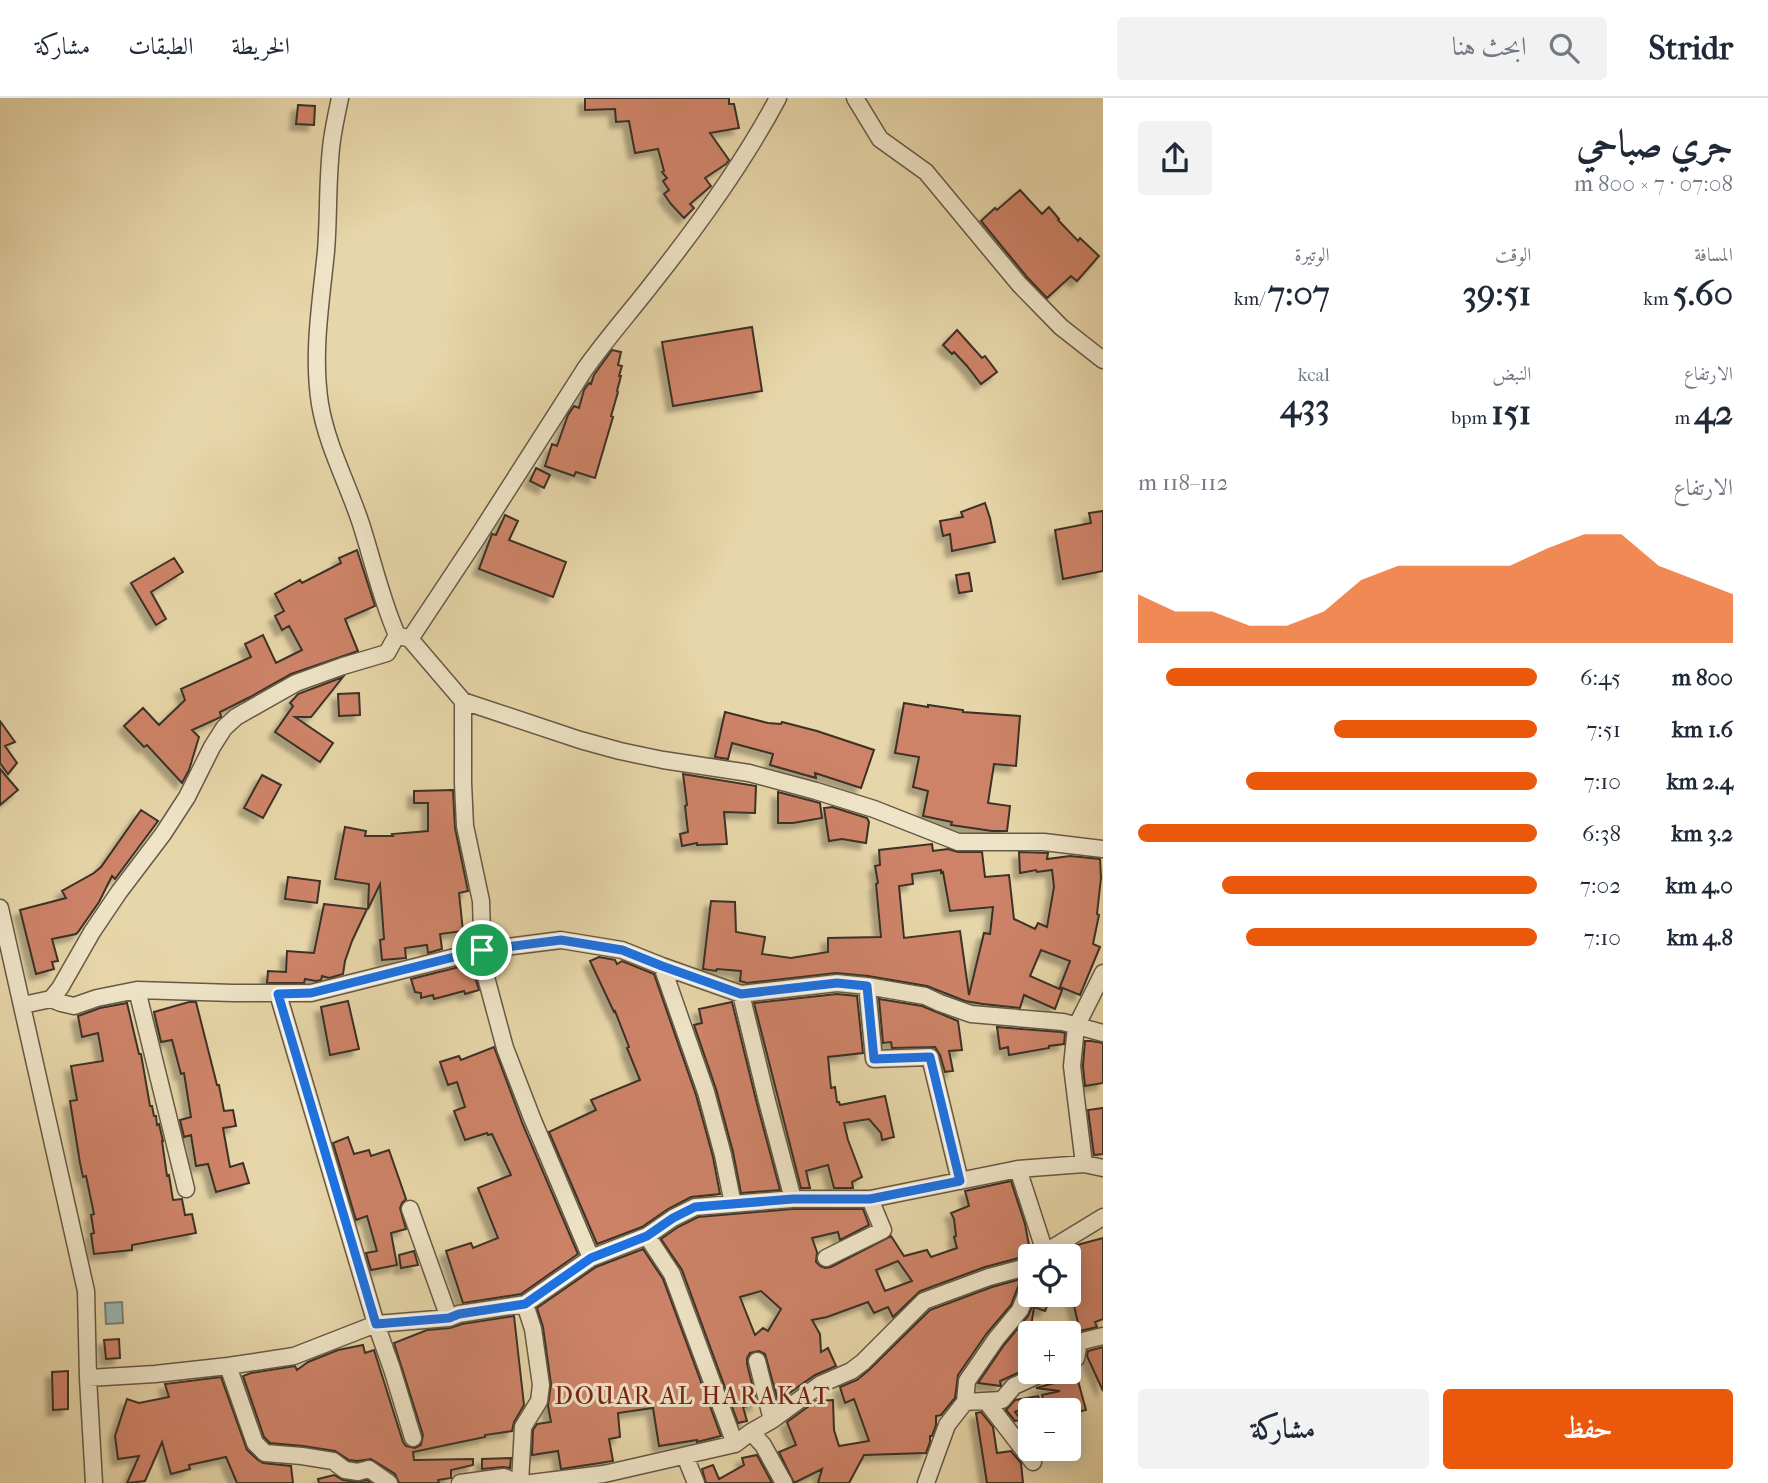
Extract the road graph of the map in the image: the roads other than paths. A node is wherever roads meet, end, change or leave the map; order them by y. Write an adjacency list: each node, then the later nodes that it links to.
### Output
1 (340, 98): 5 (street)
2 (778, 98): 5 (street)
3 (855, 98): 4 (street)
4 (1103, 360)
5 (403, 637): 6 (street); 16 (street)
6 (463, 701): 7 (street); 9 (street)
7 (1103, 849)
8 (0, 908): 17 (street)
9 (482, 950): 10 (street); 14 (street); 33 (street)
10 (662, 966): 15 (street); 27 (street)
11 (1103, 973): 18 (street)
12 (867, 986): 15 (street); 18 (street); 23 (street)
13 (136, 990): 14 (street); 16 (street); 24 (street)
14 (278, 994): 39 (street)
15 (741, 994): 25 (street)
16 (51, 999): 17 (street)
17 (23, 1005): 44 (street)
18 (1076, 1027): 19 (street); 20 (street)
19 (1103, 1033)
20 (1084, 1164): 21 (street); 22 (street)
21 (1103, 1168)
22 (1018, 1169): 23 (street); 31 (street)
23 (960, 1181): 26 (street)
24 (186, 1189)
25 (793, 1199): 26 (street); 27 (street)
26 (870, 1199): 34 (street)
27 (733, 1204): 30 (street)
28 (410, 1209): 38 (street)
29 (1103, 1217): 32 (street)
30 (647, 1236): 33 (street); 51 (street)
31 (1039, 1244)
32 (1060, 1244)
33 (591, 1258): 36 (street)
34 (826, 1258)
35 (1018, 1269): 48 (street)
36 (525, 1304): 38 (street); 57 (street)
37 (1021, 1307): 47 (street)
38 (449, 1318): 39 (street)
39 (376, 1324): 43 (street); 50 (street)
40 (1103, 1336): 41 (street)
41 (1081, 1342)
42 (757, 1361): 48 (street)
43 (228, 1366): 44 (street); 55 (street)
44 (88, 1378): 54 (street)
45 (1018, 1384): 46 (street)
46 (986, 1401): 47 (street); 53 (street)
47 (965, 1402): 61 (street)
48 (772, 1420): 49 (street)
49 (751, 1432): 51 (street); 60 (street)
50 (412, 1438)
51 (735, 1444): 52 (street)
52 (685, 1456): 58 (street); 59 (street)
53 (1033, 1462)
54 (94, 1483)
55 (389, 1483)
56 (460, 1483): 57 (street)
57 (519, 1483)
58 (531, 1483)
59 (696, 1483)
60 (784, 1483)
61 (926, 1483)

